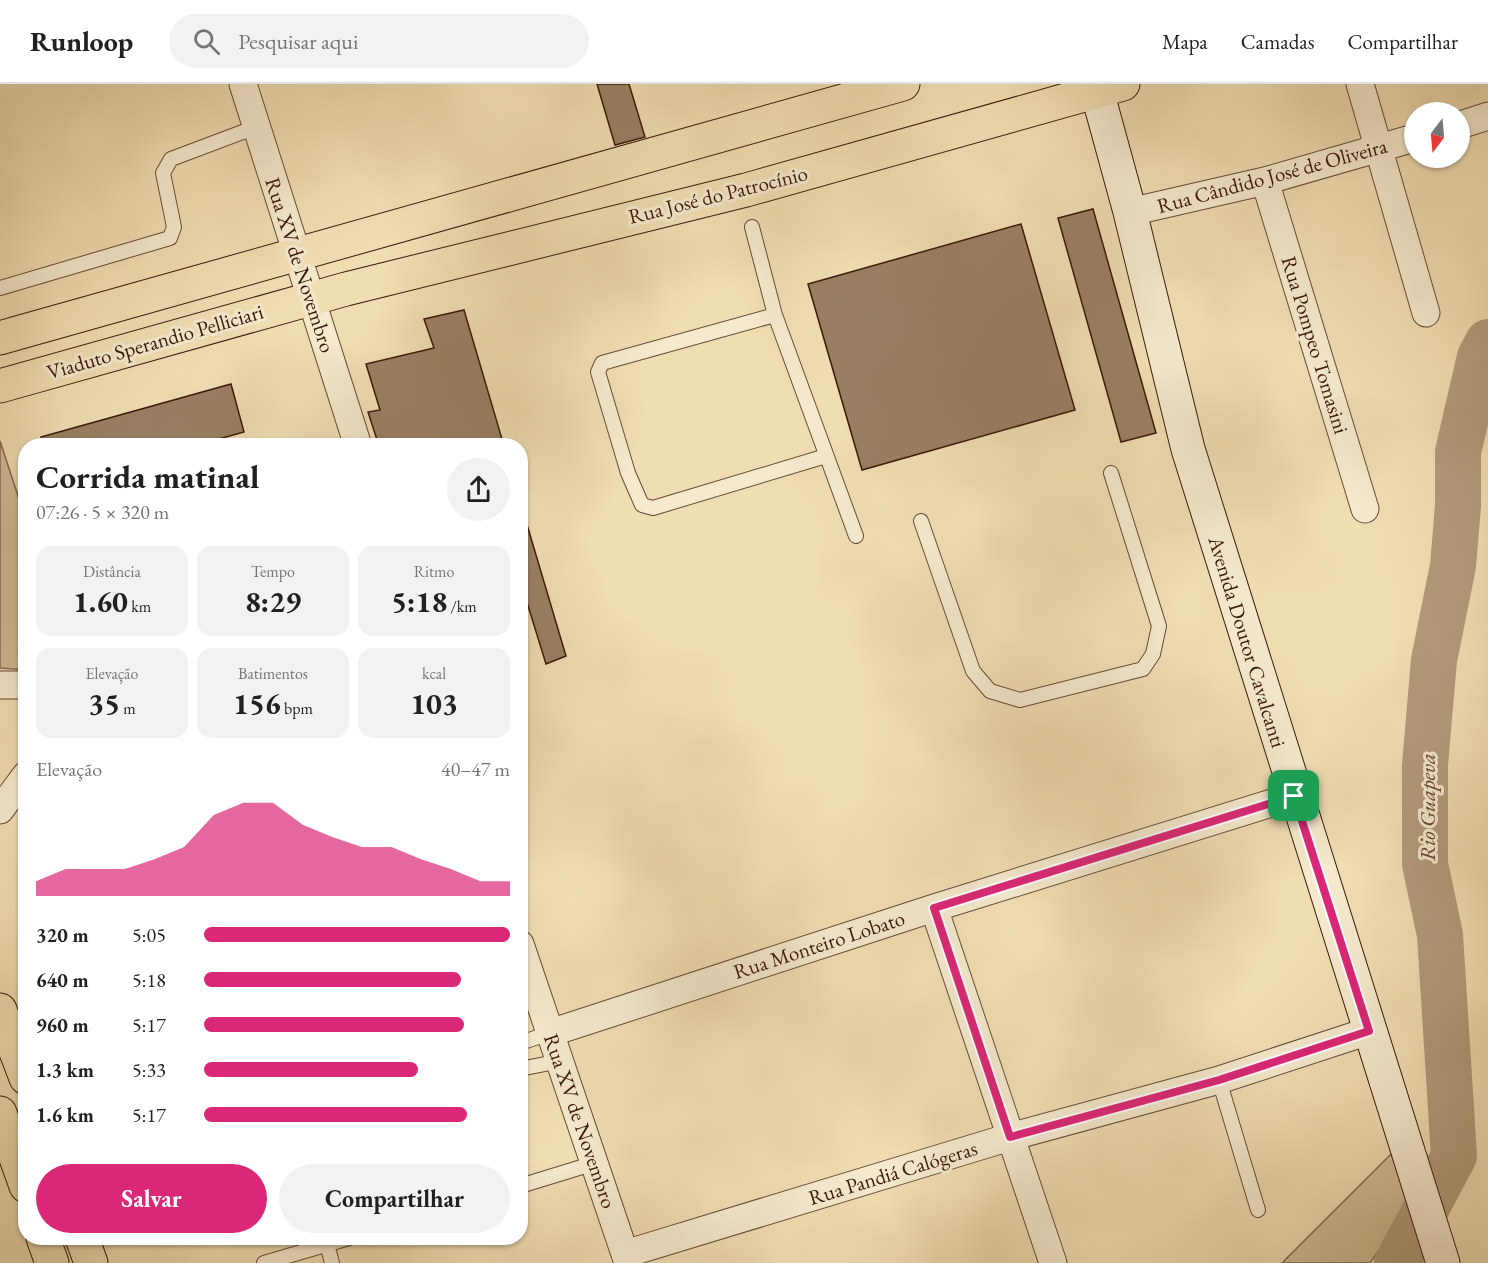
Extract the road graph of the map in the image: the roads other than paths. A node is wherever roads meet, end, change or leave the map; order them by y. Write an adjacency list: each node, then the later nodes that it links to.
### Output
1 (243, 84): 7 (street, Rua XV de Novembro)
2 (903, 84): 13 (main road)
3 (1360, 84): 9 (street)
4 (1105, 86): 11 (main road, Avenida Doutor Cavalcanti); 15 (main road, Rua José do Patrocínio)
5 (1488, 116): 6 (street)
6 (1470, 122)
7 (256, 127): 13 (street, Rua XV de Novembro); 14 (lane)
8 (1404, 141): 9 (street, Rua Cândido José de Oliveira)
9 (1380, 148): 10 (street, Rua Cândido José de Oliveira); 16 (street)
10 (1265, 181): 11 (street, Rua Cândido José de Oliveira); 23 (street, Rua Pompeo Tomasini)
11 (1130, 212): 29 (main road, Avenida Doutor Cavalcanti)
12 (752, 227): 17 (lane)
13 (296, 252): 15 (street, Rua XV de Novembro); 18 (main road)
14 (0, 288)
15 (311, 298): 19 (main road, Viaduto Sperandio Pelliciari); 20 (street, Rua XV de Novembro)
16 (1426, 313)
17 (775, 315): 21 (lane); 21 (lane)
18 (0, 338)
19 (0, 386)
20 (355, 438)
21 (826, 456): 25 (lane)
22 (1110, 473): 24 (lane)
23 (1365, 509)
24 (921, 521)
25 (856, 536)
26 (0, 685): 27 (street)
27 (18, 685)
28 (18, 786): 30 (street)
29 (1294, 796): 31 (street, Rua Monteiro Lobato); 34 (main road, Avenida Doutor Cavalcanti)
30 (0, 810)
31 (934, 908): 35 (street, Rua Monteiro Lobato); 42 (street)
32 (528, 968): 35 (street, Rua XV de Novembro)
33 (0, 1010): 37 (main road)
34 (1369, 1031): 40 (street, Rua Pandiá Calógeras); 57 (main road, Avenida Doutor Cavalcanti)
35 (550, 1033): 36 (lane); 38 (street, Rua XV de Novembro)
36 (528, 1040)
37 (18, 1057)
38 (560, 1061): 39 (lane); 43 (street, Rua XV de Novembro)
39 (528, 1067)
40 (1219, 1080): 42 (street, Rua Pandiá Calógeras); 46 (lane)
41 (0, 1113): 44 (main road)
42 (1010, 1137): 51 (street, Rua Pandiá Calógeras); 56 (street)
43 (595, 1163): 45 (lane); 51 (street, Rua XV de Novembro)
44 (18, 1164)
45 (528, 1184)
46 (1258, 1210)
47 (46, 1245): 52 (main road)
48 (85, 1245): 53 (main road)
49 (324, 1245): 54 (lane)
50 (327, 1245): 55 (lane)
51 (627, 1259)
52 (52, 1263)
53 (91, 1263)
54 (264, 1263)
55 (332, 1263)
56 (1053, 1263)
57 (1443, 1263)

